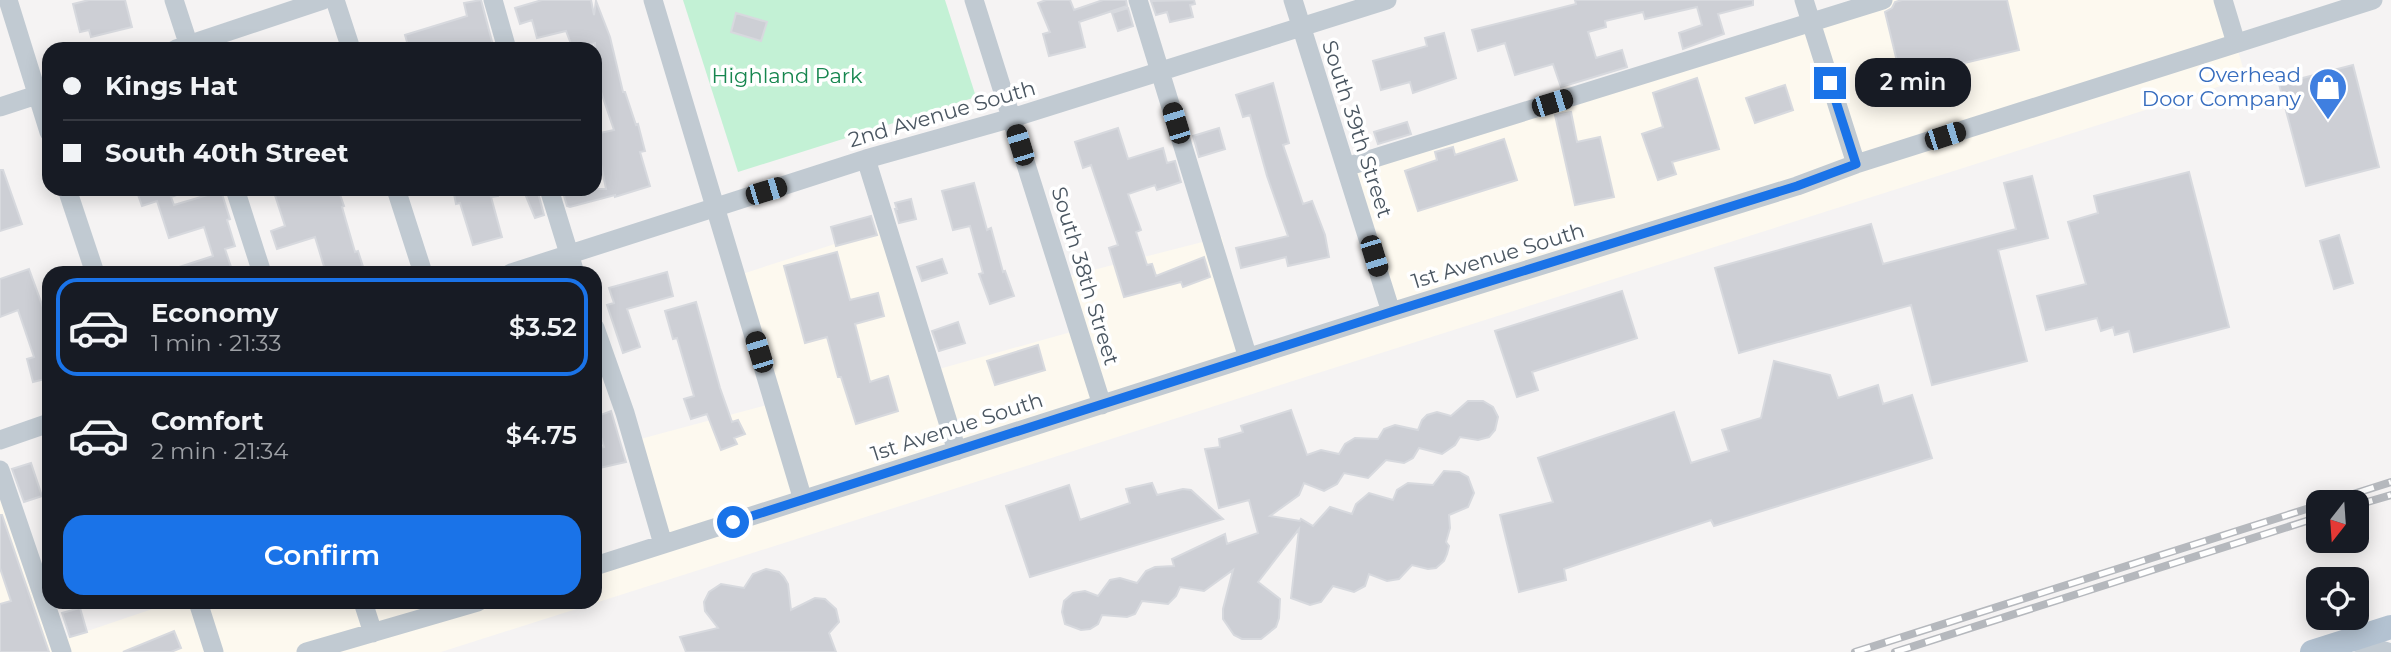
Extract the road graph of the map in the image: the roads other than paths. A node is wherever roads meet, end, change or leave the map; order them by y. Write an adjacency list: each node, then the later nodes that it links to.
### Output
1 (8, 0): 23 (street)
2 (174, 0): 17 (street)
3 (323, 0): 18 (street)
4 (335, 0): 19 (street)
5 (493, 0): 20 (street)
6 (653, 0): 34 (street)
7 (974, 0): 26 (street, South 38th Street)
8 (1138, 0): 22 (street)
9 (1293, 0): 16 (street, South 39th Street)
10 (1387, 0): 16 (street, 2nd Avenue South)
11 (1804, 0): 15 (street)
12 (1883, 0): 15 (street)
13 (2223, 0): 21 (street)
14 (2373, 0): 21 (street, 1st Avenue South)
15 (1811, 23): 28 (street); 29 (street)
16 (1301, 27): 22 (street, 2nd Avenue South); 29 (street, South 39th Street)
17 (184, 42)
18 (202, 42)
19 (349, 42)
20 (506, 42)
21 (2236, 43): 28 (street, 1st Avenue South)
22 (1160, 71): 26 (street, 2nd Avenue South); 41 (street)
23 (42, 90)
24 (42, 93): 25 (street)
25 (0, 107)
26 (1012, 118): 27 (street, 2nd Avenue South); 42 (street, South 38th Street)
27 (866, 159): 34 (street, 2nd Avenue South); 45 (street)
28 (1856, 164): 39 (street, 1st Avenue South)
29 (1346, 167): 39 (street, South 39th Street)
30 (69, 196): 36 (street)
31 (237, 196): 37 (street)
32 (398, 196): 38 (street)
33 (551, 196): 35 (street)
34 (716, 207): 35 (street, 2nd Avenue South); 47 (street)
35 (572, 264)
36 (93, 266)
37 (260, 266)
38 (421, 266)
39 (1391, 312): 41 (street, 1st Avenue South)
40 (602, 348): 48 (street)
41 (1248, 358): 42 (street, 1st Avenue South)
42 (1102, 405): 45 (street, 1st Avenue South)
43 (42, 425): 44 (street)
44 (0, 440)
45 (957, 451): 47 (street, 1st Avenue South)
46 (0, 470): 50 (street)
47 (803, 500): 48 (street, 1st Avenue South)
48 (663, 544): 49 (street, 1st Avenue South)
49 (602, 564)
50 (42, 593)
51 (47, 609): 58 (street)
52 (200, 609): 59 (street)
53 (365, 609): 56 (street)
54 (454, 609): 56 (street)
55 (2391, 627): 57 (main road)
56 (373, 633): 60 (street)
57 (2349, 640): 61 (main road); 62 (street)
58 (62, 652)
59 (214, 652)
60 (306, 652)
61 (2312, 652)
62 (2388, 652)

